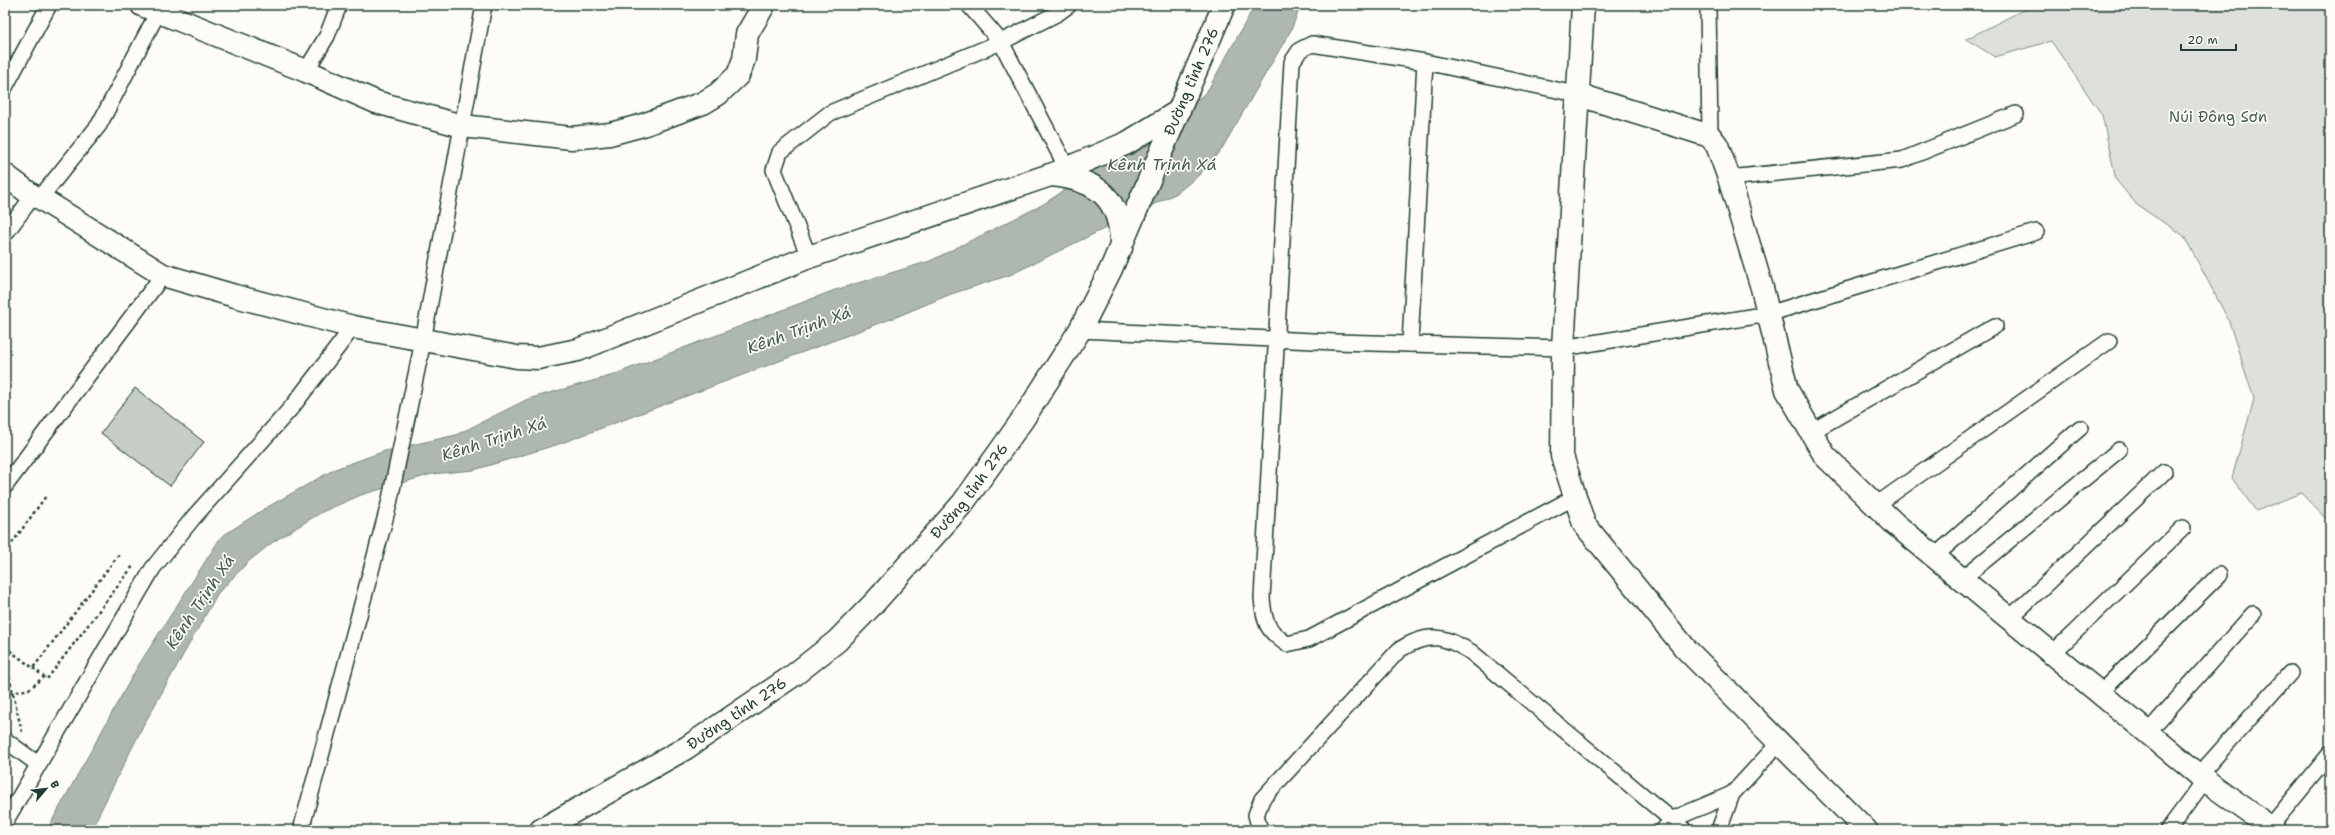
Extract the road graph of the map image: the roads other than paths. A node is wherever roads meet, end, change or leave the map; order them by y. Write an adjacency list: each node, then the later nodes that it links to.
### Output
1 (50, 5): 14 (street)
2 (339, 5): 13 (street)
3 (484, 5): 18 (street)
4 (764, 5): 18 (main road)
5 (969, 5): 11 (street)
6 (1069, 5): 11 (street)
7 (1224, 5): 16 (main road, Đường tỉnh 276)
8 (1583, 5): 15 (main road)
9 (1708, 5): 19 (street)
10 (150, 9): 13 (main road); 23 (street)
11 (1001, 42): 20 (street); 27 (street)
12 (1425, 62): 15 (street); 33 (street); 36 (street)
13 (306, 71): 18 (main road)
14 (5, 87)
15 (1576, 94): 19 (main road); 37 (main road)
16 (1179, 111): 20 (main road); 26 (main road, Đường tỉnh 276)
17 (2016, 114): 22 (street)
18 (462, 126): 34 (street)
19 (1710, 136): 22 (main road)
20 (1058, 172): 26 (main road); 27 (main road)
21 (5, 175): 23 (main road)
22 (1729, 178): 29 (main road)
23 (37, 197): 25 (street); 28 (main road)
24 (2036, 232): 29 (street)
25 (5, 234)
26 (1120, 248): 32 (main road, Đường tỉnh 276)
27 (809, 257): 34 (main road)
28 (163, 275): 31 (main road); 42 (street)
29 (1768, 314): 37 (street); 39 (main road)
30 (1995, 326): 39 (street)
31 (353, 328): 34 (main road); 58 (street)
32 (1080, 330): 33 (street); 62 (main road, Đường tỉnh 276)
33 (1276, 339): 36 (street); 43 (street)
34 (423, 341): 65 (street)
35 (2108, 341): 44 (street)
36 (1410, 344): 37 (street)
37 (1563, 348): 43 (main road)
38 (2080, 428): 46 (street)
39 (1811, 432): 44 (main road)
40 (2119, 450): 48 (street)
41 (2164, 472): 50 (street)
42 (5, 486)
43 (1576, 497): 56 (main road)
44 (1876, 505): 46 (main road)
45 (2183, 528): 51 (street)
46 (1935, 556): 48 (main road)
47 (2219, 575): 53 (street)
48 (1962, 579): 50 (main road)
49 (2253, 614): 54 (street)
50 (2010, 618): 51 (main road)
51 (2053, 654): 53 (main road)
52 (2290, 673): 59 (street)
53 (2100, 693): 54 (main road)
54 (2148, 732): 59 (main road)
55 (5, 740): 58 (street)
56 (1779, 743): 60 (street); 70 (main road)
57 (2330, 754): 64 (street)
58 (39, 765): 61 (street)
59 (2202, 777): 64 (main road); 71 (street)
60 (1732, 794): 63 (street); 69 (street)
61 (5, 822)
62 (566, 823): 66 (main road, Đường tỉnh 276)
63 (1668, 825): 67 (street); 68 (street)
64 (2272, 828)
65 (301, 830)
66 (541, 830)
67 (1260, 830)
68 (1684, 830)
69 (1720, 830)
70 (1866, 830)
71 (2168, 830)

